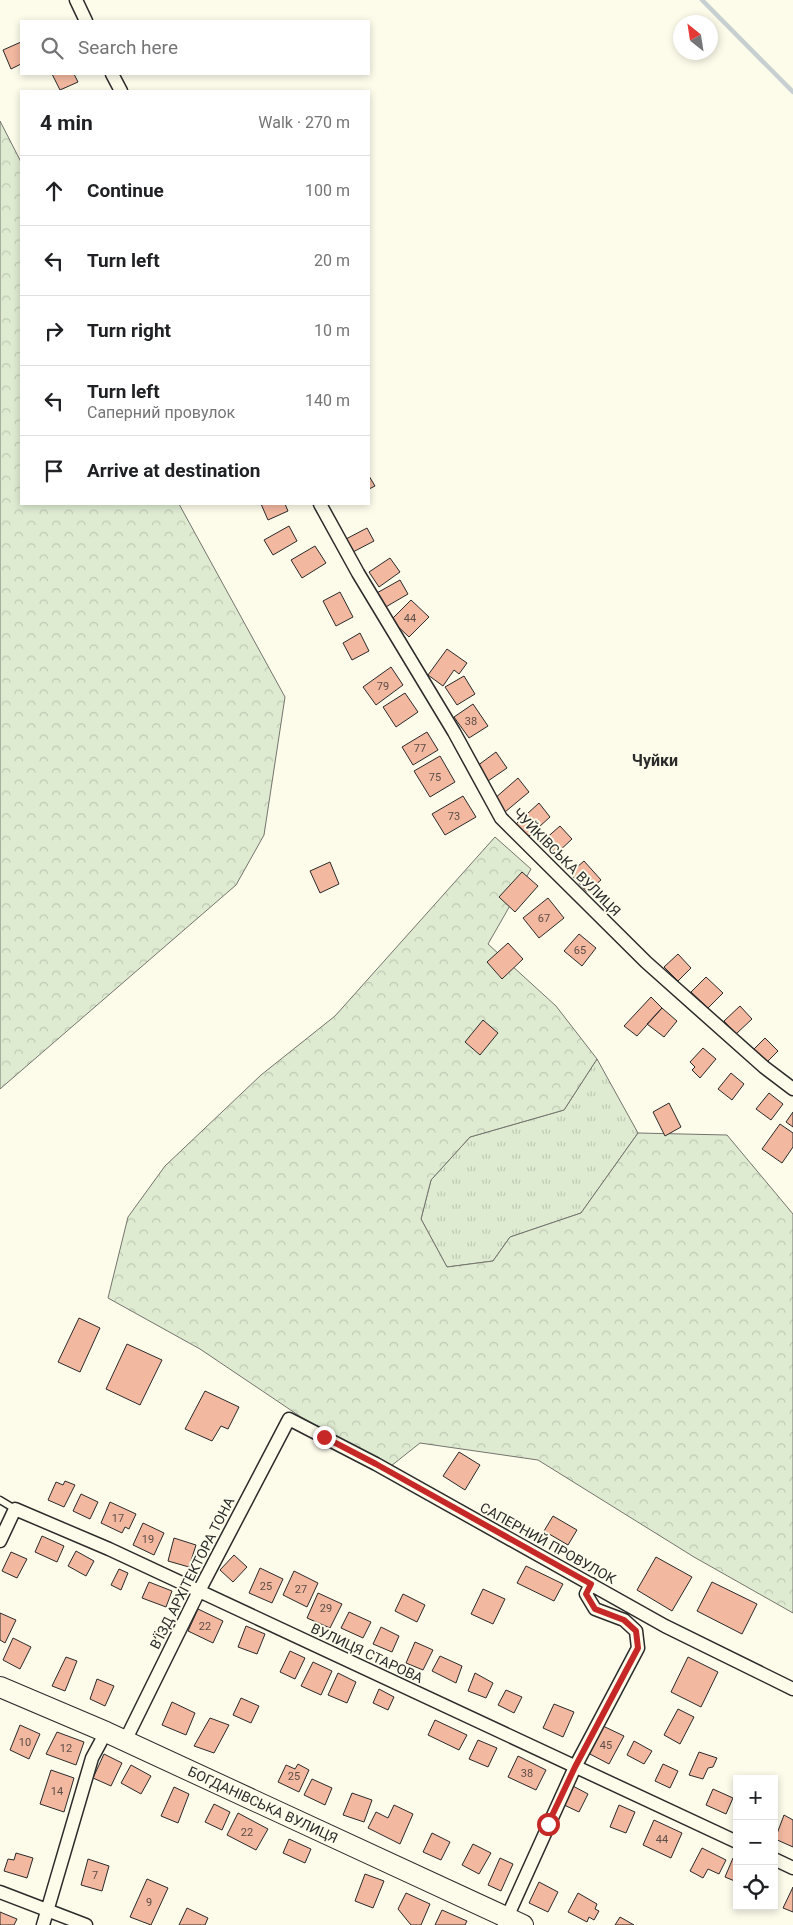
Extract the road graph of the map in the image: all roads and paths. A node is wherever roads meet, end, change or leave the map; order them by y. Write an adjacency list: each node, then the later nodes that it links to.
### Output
1 (76, 0): 2 (street)
2 (86, 20)
3 (113, 75): 4 (street)
4 (120, 90)
5 (321, 505): 6 (street, ЧУЙКІВСЬКА ВУЛИЦЯ)
6 (793, 1089)
7 (289, 1419): 11 (street, САПЕРНИЙ ПРОВУЛОК); 12 (street, В’ЇЗД АРХІТЕКТОРА ТОНА)
8 (0, 1500): 9 (lane)
9 (15, 1509): 10 (street); 12 (street, ВУЛИЦЯ СТАРОВА)
10 (0, 1541)
11 (591, 1584): 14 (street, САПЕРНИЙ ПРОВУЛОК); 17 (street)
12 (199, 1591): 16 (street, В’ЇЗД АРХІТЕКТОРА ТОНА); 17 (street, ВУЛИЦЯ СТАРОВА)
13 (0, 1687): 15 (main road, БОГДАНІВСЬКА ВУЛИЦЯ)
14 (793, 1689)
15 (106, 1732): 16 (main road, БОГДАНІВСЬКА ВУЛИЦЯ); 22 (street)
16 (125, 1741): 23 (main road, БОГДАНІВСЬКА ВУЛИЦЯ)
17 (575, 1767): 18 (street, ВУЛИЦЯ СТАРОВА); 23 (street)
18 (733, 1840)
19 (778, 1861): 20 (street)
20 (793, 1868)
21 (0, 1892): 22 (street)
22 (47, 1909): 24 (street); 25 (street)
23 (511, 1922)
24 (43, 1925)
25 (86, 1925)

